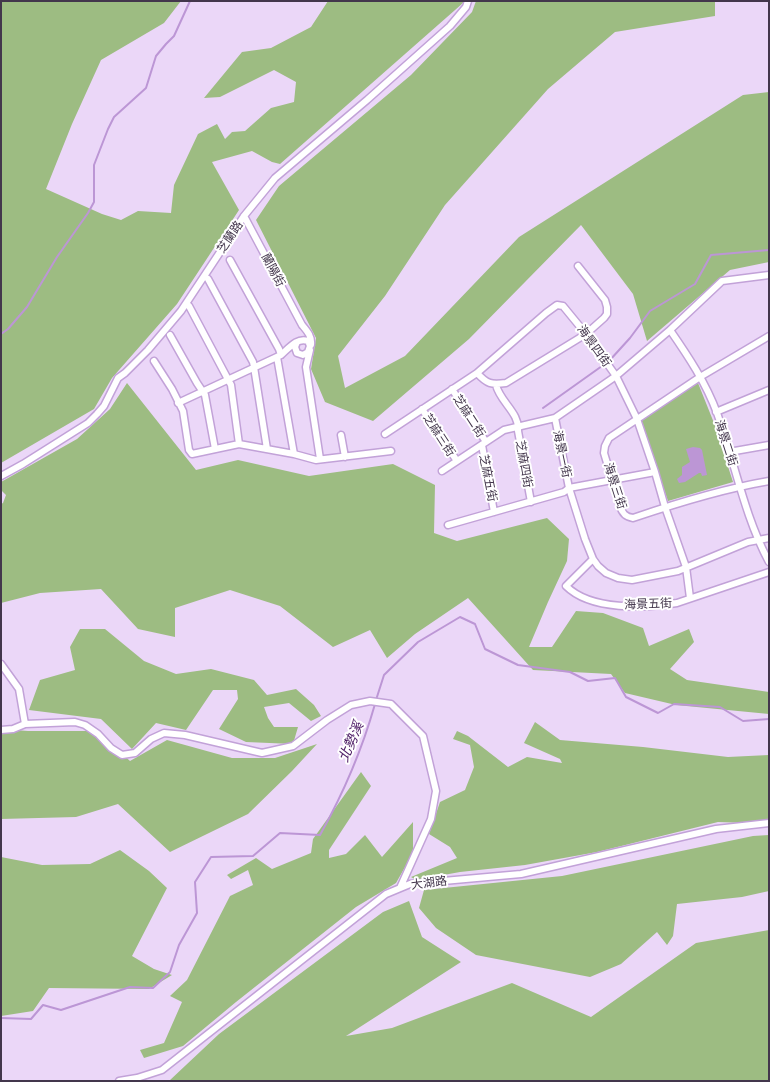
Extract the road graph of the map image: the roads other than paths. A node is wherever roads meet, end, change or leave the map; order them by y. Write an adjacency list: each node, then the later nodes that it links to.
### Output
1 (468, 1): 2 (street, 芝蘭路)
2 (244, 216): 8 (street, 蘭陽街); 48 (street, 芝蘭路)
3 (230, 260): 16 (street)
4 (578, 266): 10 (street)
5 (769, 275): 9 (street, 海景一街)
6 (208, 279): 18 (street)
7 (189, 306): 22 (street)
8 (302, 325): 13 (street); 14 (street, 蘭陽街)
9 (670, 330): 20 (street, 海景一街); 21 (street, 海景二街)
10 (586, 334): 19 (street, 海景四街); 20 (street, 海景四街); 23 (street)
11 (170, 335): 26 (street)
12 (769, 336): 21 (street, 海景三街)
13 (298, 341): 14 (street); 15 (street); 16 (street)
14 (310, 348): 15 (street); 44 (street, 蘭陽街)
15 (300, 354): 16 (street)
16 (279, 356): 18 (street); 42 (street)
17 (154, 360): 27 (street)
18 (254, 368): 22 (street); 39 (street)
19 (477, 373): 23 (street); 24 (street, 海景四街)
20 (616, 376): 30 (street, 海景一街); 31 (street, 海景四街)
21 (700, 377): 29 (street, 海景二街); 31 (street, 海景三街)
22 (229, 379): 26 (street); 36 (street)
23 (496, 385): 32 (street)
24 (452, 389): 28 (street, 海景四街); 35 (street, 芝麻二街)
25 (769, 390): 29 (street)
26 (203, 391): 27 (street); 38 (street)
27 (178, 403): 38 (street)
28 (422, 409): 33 (street, 海景四街); 45 (street, 芝麻三街)
29 (716, 412): 41 (street, 海景二街)
30 (555, 418): 32 (street); 52 (street, 海景一街)
31 (637, 419): 47 (street, 海景四街); 49 (street, 海景三街)
32 (519, 427): 35 (street); 53 (street, 芝麻四街)
33 (384, 434)
34 (341, 435): 43 (street)
35 (484, 443): 45 (street); 55 (street, 芝麻五街)
36 (239, 444): 38 (street); 39 (street)
37 (769, 445): 41 (street)
38 (216, 449)
39 (267, 449): 42 (street)
40 (390, 450): 43 (street)
41 (729, 452): 51 (street, 海景二街)
42 (294, 454): 44 (street)
43 (345, 457): 44 (street)
44 (320, 459)
45 (456, 461): 46 (street)
46 (442, 471)
47 (655, 472): 49 (street); 54 (street, 海景四街)
48 (1, 476)
49 (613, 480): 52 (street); 54 (street, 海景三街)
50 (769, 481): 51 (street, 海景三街)
51 (740, 486): 54 (street, 海景三街); 58 (street, 海景二街)
52 (569, 488): 53 (street); 59 (street, 海景一街)
53 (531, 502): 55 (street)
54 (664, 507): 61 (street, 海景四街)
55 (494, 512): 56 (street)
56 (448, 525)
57 (769, 538): 58 (street, 海景一街)
58 (758, 540): 60 (street, 海景二街); 61 (street, 海景一街)
59 (593, 559): 61 (street, 海景一街); 63 (street, 海景五街)
60 (769, 562)
61 (686, 568): 63 (street, 海景四街)
62 (769, 572): 63 (street, 海景五街)
63 (690, 598)
64 (1, 664): 65 (street)
65 (25, 724): 66 (street); 68 (street)
66 (1, 730)
67 (769, 823): 68 (street, 大湖路)
68 (400, 888): 69 (street, 大湖路)
69 (119, 1081)

